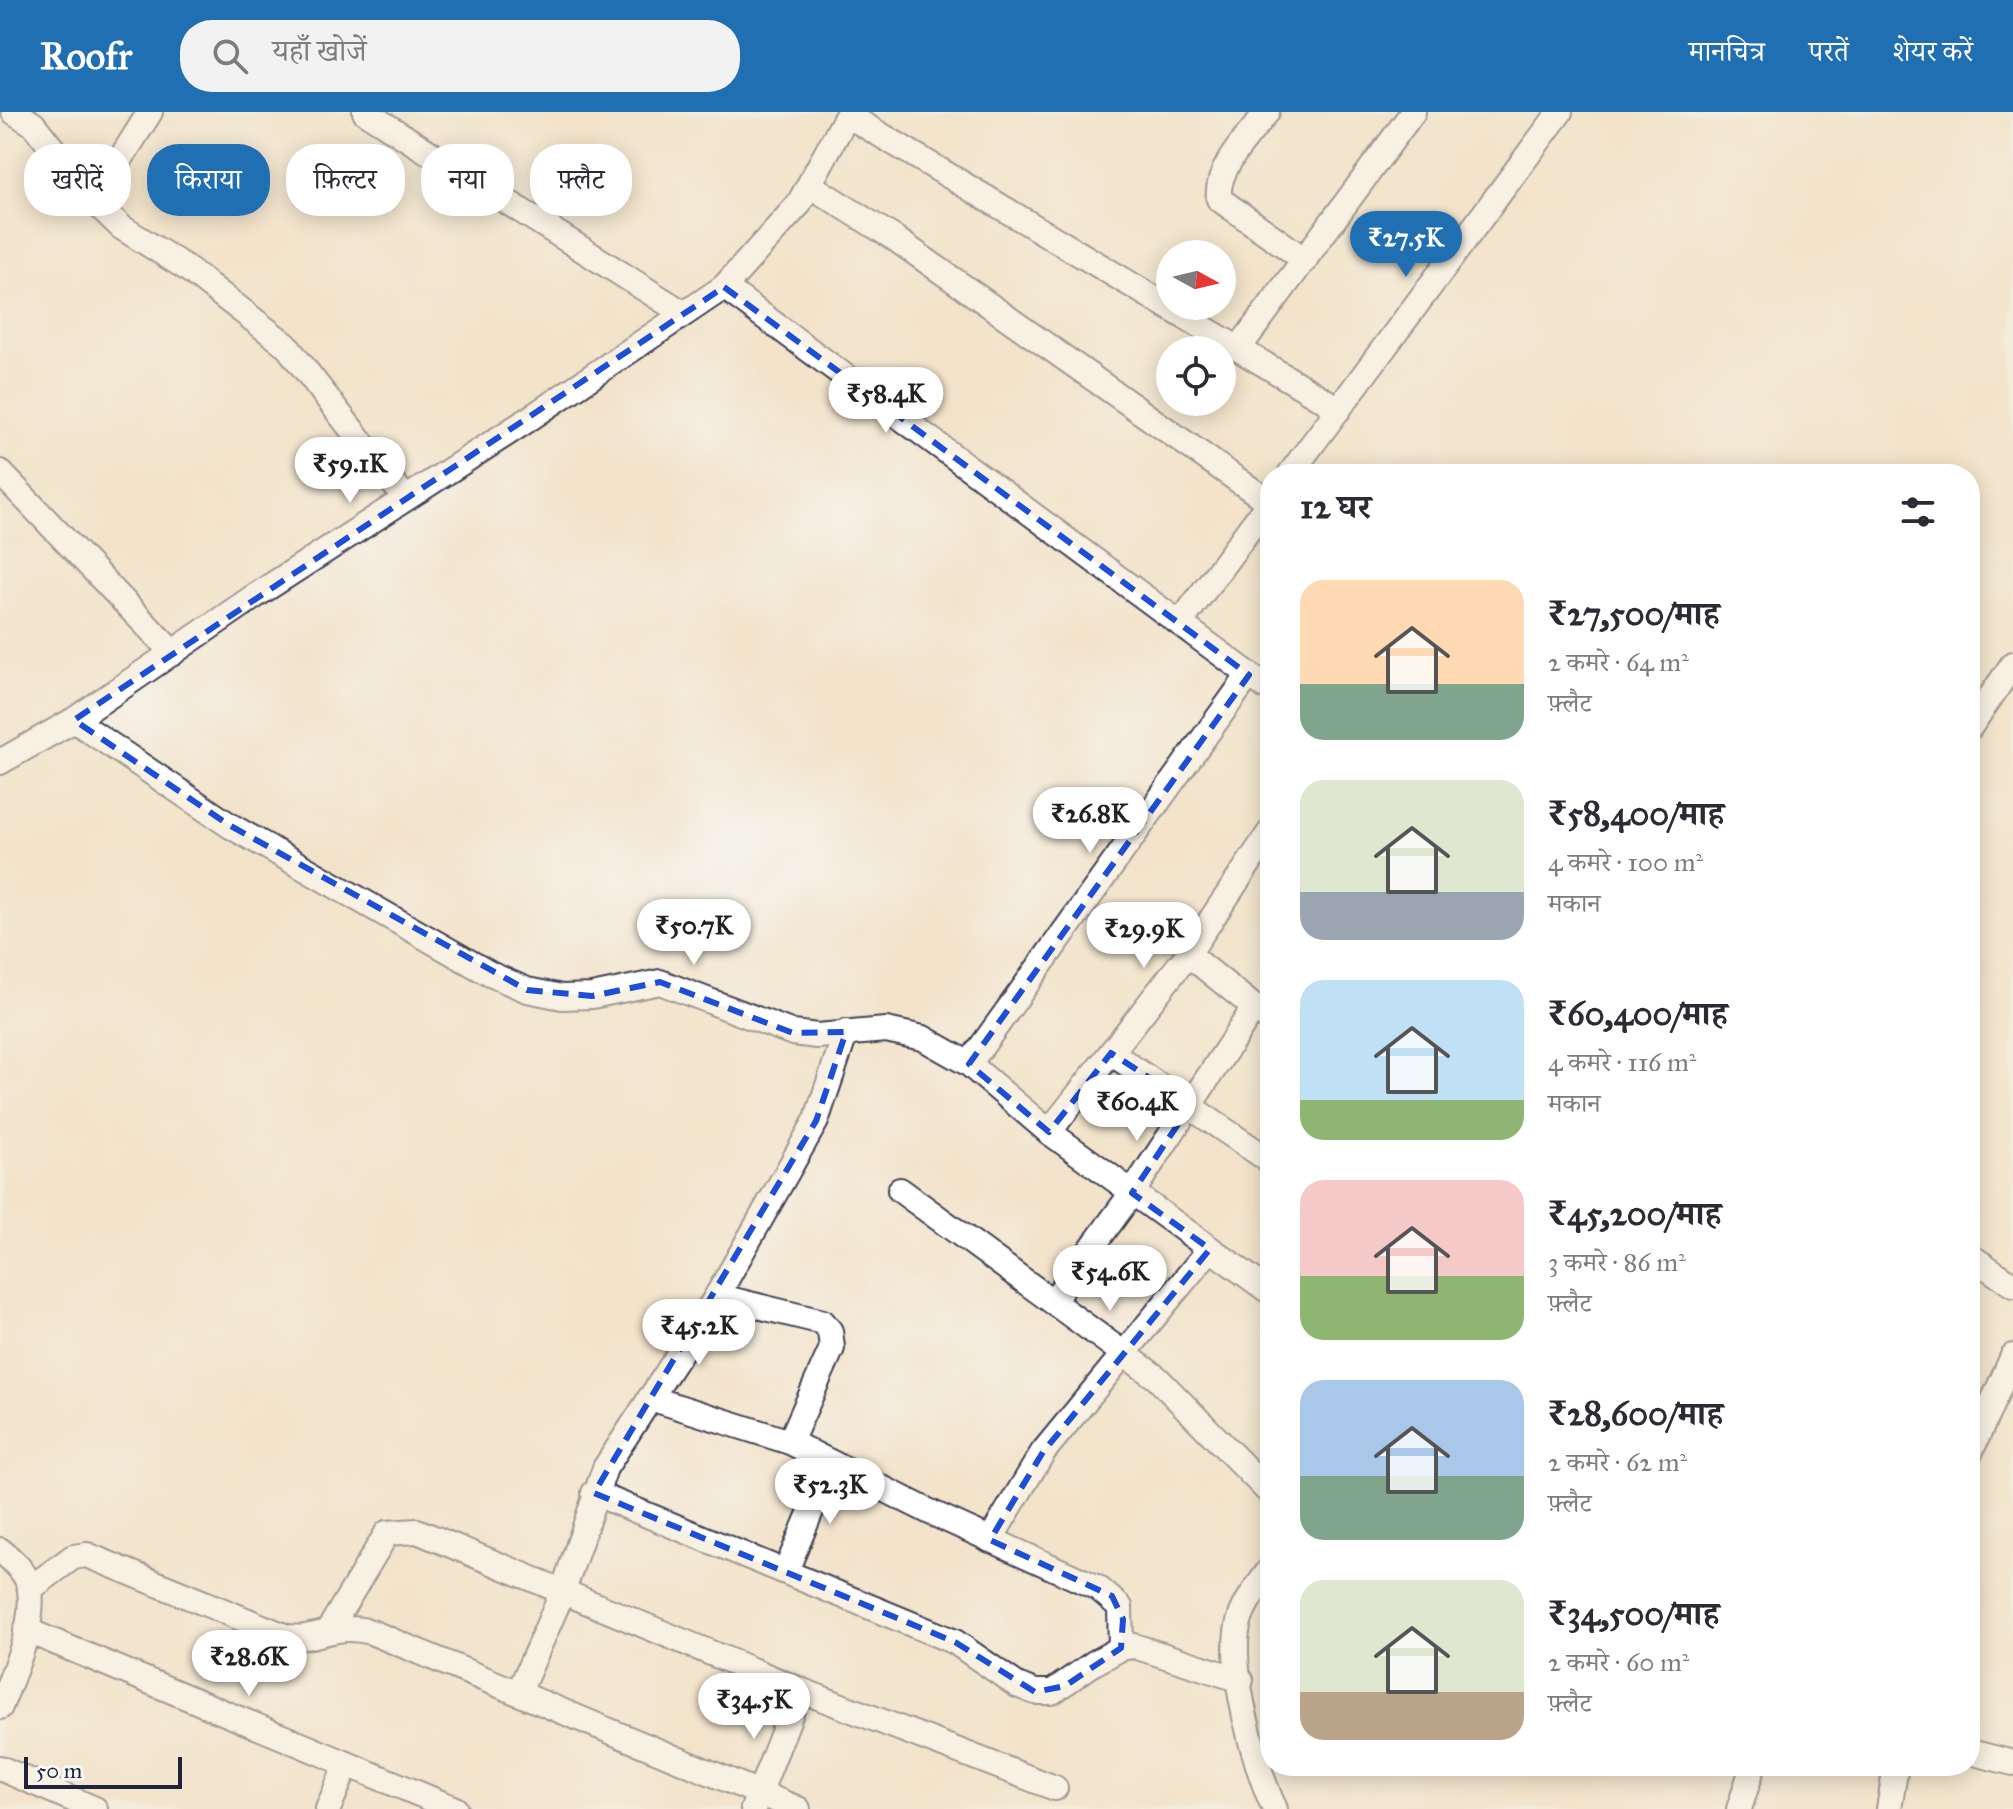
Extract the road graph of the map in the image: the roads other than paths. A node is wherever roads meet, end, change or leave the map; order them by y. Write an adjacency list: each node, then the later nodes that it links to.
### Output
1 (14, 112): 8 (street)
2 (150, 112): 9 (street)
3 (365, 112): 14 (street)
4 (1267, 112): 12 (street)
5 (1413, 112): 12 (street)
6 (1560, 112): 16 (street)
7 (849, 114): 10 (street); 15 (street)
8 (49, 144)
9 (130, 144)
10 (811, 186): 13 (street); 19 (street)
11 (110, 216): 20 (street)
12 (1305, 260): 15 (street)
13 (724, 287): 14 (street); 22 (street)
14 (683, 313): 20 (street)
15 (1239, 348): 16 (street)
16 (1339, 409): 17 (street)
17 (1298, 464)
18 (0, 472): 23 (street)
19 (1260, 495)
20 (405, 498): 23 (street)
21 (1260, 515): 22 (street)
22 (1181, 622): 25 (street)
23 (173, 653): 28 (street)
24 (2013, 664): 27 (street)
25 (1249, 675): 26 (street); 36 (street)
26 (1260, 683)
27 (1980, 712)
28 (74, 720): 29 (street); 34 (street)
29 (0, 762)
30 (1260, 847): 31 (street)
31 (1188, 954): 32 (street); 35 (street)
32 (1260, 1012)
33 (1260, 1017): 37 (street)
34 (846, 1032): 36 (street); 46 (street)
35 (1111, 1053): 37 (street); 38 (street)
36 (969, 1064): 38 (street)
37 (1191, 1105): 39 (street); 41 (street)
38 (1049, 1132): 41 (street)
39 (1260, 1154)
40 (900, 1190): 47 (street)
41 (1132, 1193): 42 (street); 47 (street)
42 (1210, 1249): 44 (street); 48 (street)
43 (1980, 1263): 45 (street)
44 (1260, 1285)
45 (2013, 1285)
46 (717, 1296): 50 (street); 52 (street)
47 (1053, 1301): 48 (street)
48 (1126, 1355): 54 (street); 56 (street)
49 (2013, 1356): 51 (street)
50 (650, 1398): 52 (street); 55 (street)
51 (1980, 1430)
52 (790, 1442): 53 (street)
53 (831, 1463): 56 (street); 58 (street)
54 (1260, 1483)
55 (594, 1493): 58 (street); 61 (street)
56 (990, 1540): 64 (street)
57 (0, 1550): 60 (street)
58 (786, 1571): 64 (street)
59 (1260, 1586): 65 (street)
60 (31, 1588): 62 (street); 63 (street)
61 (563, 1591): 62 (street); 66 (street); 67 (street)
62 (330, 1628): 67 (street)
63 (26, 1630): 68 (street); 71 (street)
64 (1121, 1648): 65 (street)
65 (1241, 1680): 73 (street)
66 (800, 1690): 77 (street); 78 (street)
67 (519, 1692): 78 (street)
68 (2, 1696)
69 (1980, 1755): 70 (street)
70 (2013, 1763)
71 (346, 1766): 80 (street); 81 (street)
72 (0, 1768): 79 (street)
73 (1260, 1774)
74 (1261, 1776): 83 (street)
75 (1750, 1776): 84 (street)
76 (1894, 1776): 85 (street)
77 (1055, 1788)
78 (756, 1800): 82 (street)
79 (95, 1809)
80 (328, 1809)
81 (455, 1809)
82 (798, 1809)
83 (1275, 1809)
84 (1739, 1809)
85 (1889, 1809)

